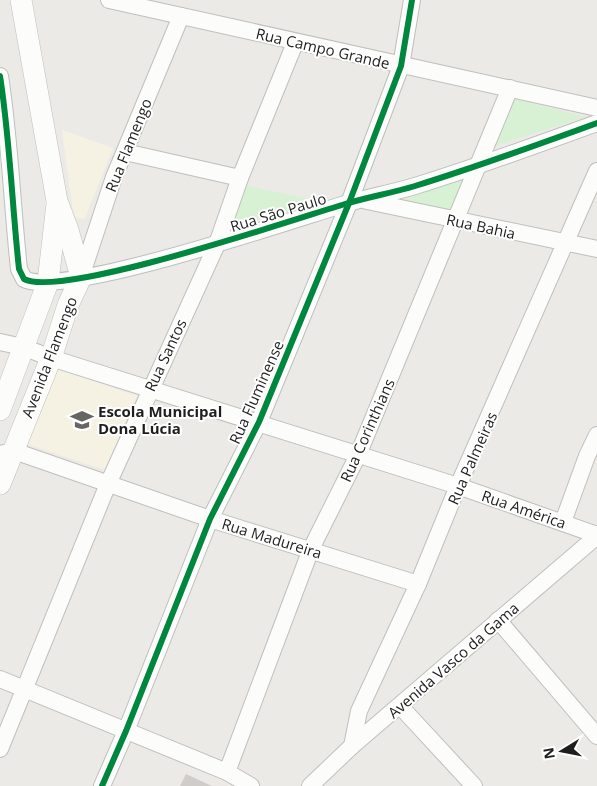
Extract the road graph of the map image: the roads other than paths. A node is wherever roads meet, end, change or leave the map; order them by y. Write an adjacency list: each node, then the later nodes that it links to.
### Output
1 (21, 0): 17 (street, Avenida Flamengo)
2 (109, 0): 4 (street, Rua Campo Grande)
3 (412, 0): 6 (street, Rua Fluminense)
4 (181, 16): 5 (street, Rua Campo Grande); 12 (street, Rua Flamengo)
5 (296, 43): 6 (street, Rua Campo Grande); 15 (street, Rua Santos)
6 (401, 66): 8 (street, Rua Campo Grande); 18 (street, Rua Fluminense)
7 (0, 76): 11 (street)
8 (510, 88): 9 (street, Rua Campo Grande); 13 (street, Rua Corinthians)
9 (597, 108)
10 (597, 123): 13 (street, Rua São Paulo)
11 (4, 129): 24 (street, Rua São Paulo)
12 (126, 152): 15 (street); 23 (street, Rua Flamengo)
13 (477, 165): 16 (street, Rua São Paulo); 19 (street, Rua Corinthians)
14 (597, 171): 20 (street, Rua Palmeiras)
15 (240, 178): 21 (street, Rua Santos)
16 (365, 200): 18 (street, Rua São Paulo); 19 (street, Rua Bahia)
17 (57, 201): 23 (street, Avenida Flamengo); 24 (street, Avenida Flamengo)
18 (348, 203): 21 (street, Rua São Paulo); 30 (street, Rua Fluminense)
19 (455, 221): 20 (street, Rua Bahia); 33 (street, Rua Corinthians)
20 (567, 243): 22 (street, Rua Bahia); 36 (street, Rua Palmeiras)
21 (217, 244): 23 (street, Rua São Paulo); 28 (street, Rua Santos)
22 (597, 249)
23 (81, 277): 24 (street, Rua São Paulo); 27 (street, Avenida Flamengo)
24 (48, 282): 26 (street, Avenida Flamengo)
25 (0, 342): 26 (street, Rua América)
26 (23, 347): 27 (street, Rua América); 29 (street, Avenida Flamengo)
27 (51, 358): 28 (street, Rua América); 32 (street, Avenida Flamengo)
28 (149, 389): 30 (street, Rua América); 35 (street, Rua Santos)
29 (0, 410)
30 (259, 422): 33 (street, Rua América); 37 (street, Rua Fluminense)
31 (597, 435): 38 (street)
32 (7, 452): 34 (street, Avenida Flamengo); 35 (street, Rua Madureira)
33 (358, 456): 36 (street, Rua América); 40 (street, Rua Corinthians)
34 (0, 484)
35 (108, 484): 37 (street, Rua Madureira); 44 (street, Rua Santos)
36 (458, 486): 38 (street, Rua América); 41 (street, Rua Palmeiras)
37 (210, 519): 40 (street, Rua Madureira); 46 (street, Rua Fluminense)
38 (563, 522): 39 (street, Rua América)
39 (597, 536): 42 (street, Avenida Vasco da Gama)
40 (312, 549): 41 (street, Rua Madureira); 50 (street, Rua Corinthians)
41 (418, 584): 48 (street, Rua Palmeiras)
42 (498, 620): 45 (street, Avenida Vasco da Gama); 47 (street)
43 (0, 679): 44 (street)
44 (26, 689): 46 (street); 49 (street, Rua Santos)
45 (400, 706): 48 (street, Avenida Vasco da Gama); 54 (street)
46 (126, 731): 50 (street); 51 (street, Rua Fluminense)
47 (597, 736)
48 (352, 746): 53 (street, Avenida Vasco da Gama)
49 (0, 750)
50 (227, 772): 52 (street)
51 (102, 786)
52 (251, 786)
53 (311, 786)
54 (474, 786)

